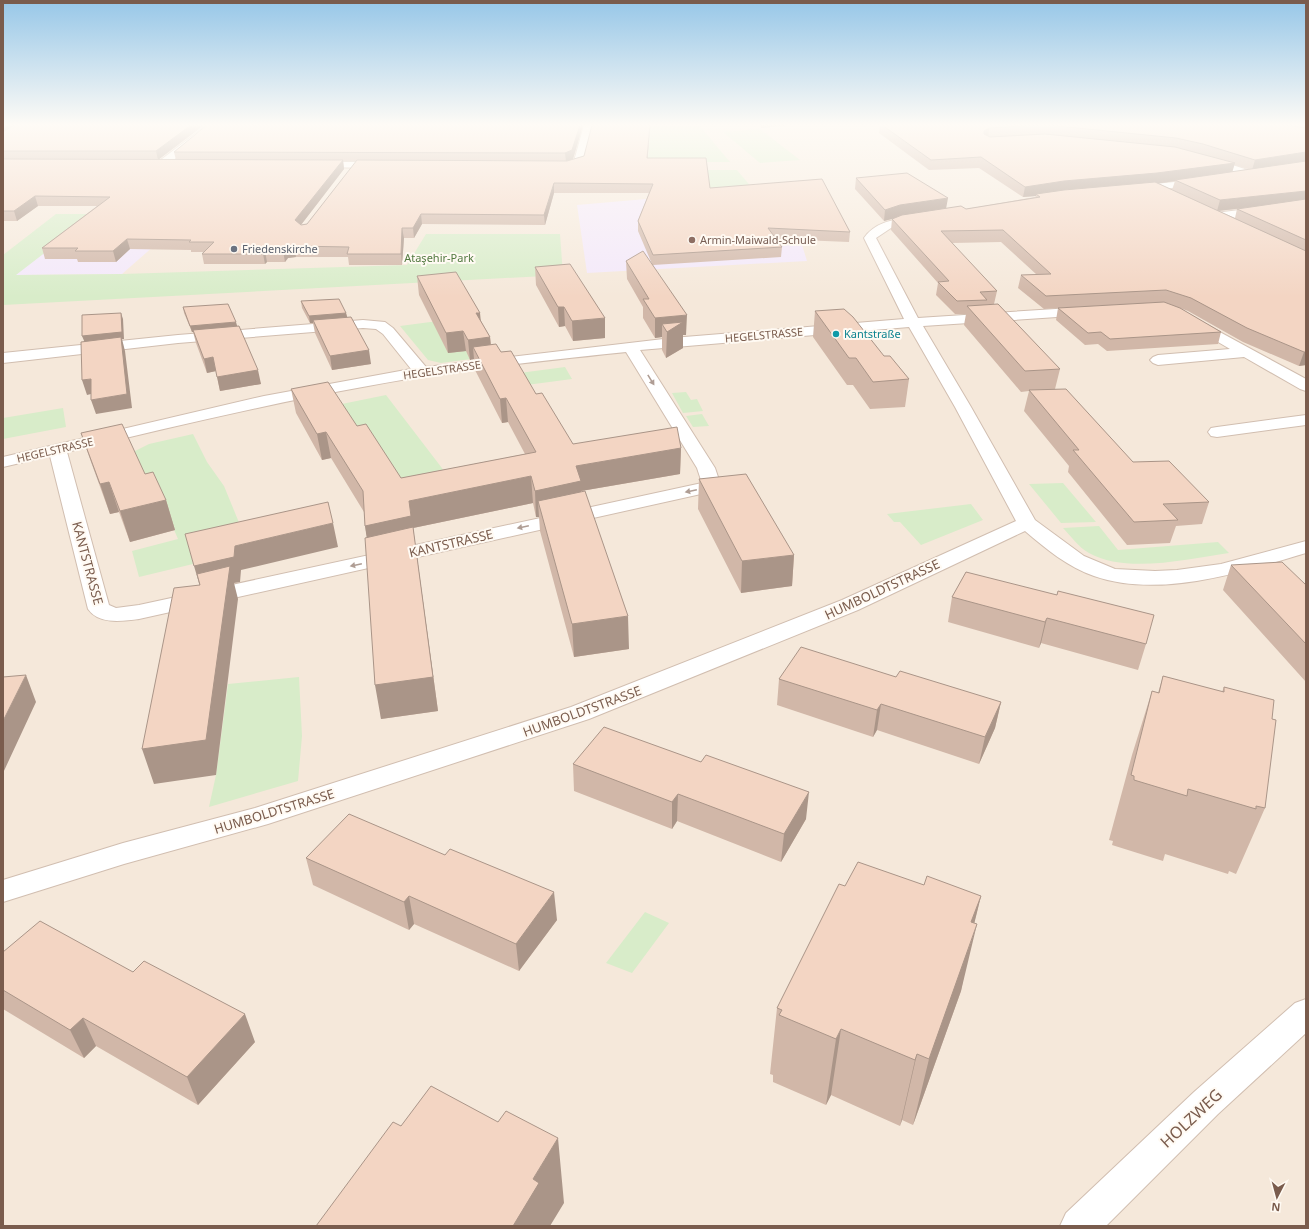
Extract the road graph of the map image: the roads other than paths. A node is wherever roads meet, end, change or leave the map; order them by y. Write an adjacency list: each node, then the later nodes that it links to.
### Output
1 (1197, 182): 2 (street)
2 (1155, 188): 3 (street); 4 (street)
3 (1124, 190)
4 (1174, 197)
5 (1306, 205): 8 (street)
6 (1201, 210): 8 (street)
7 (933, 217): 12 (street)
8 (1215, 217): 9 (street)
9 (1234, 226)
10 (1099, 311): 12 (street, HEGELSTRASSE)
11 (1182, 315): 14 (street)
12 (913, 322): 13 (street, HEGELSTRASSE); 23 (street)
13 (631, 347): 17 (street, HEGELSTRASSE); 21 (street, KANTSTRASSE, one-way to 21)
14 (1246, 352): 16 (street); 18 (street)
15 (3, 358): 17 (street)
16 (1158, 360)
17 (422, 372): 21 (street, HEGELSTRASSE)
18 (1306, 386)
19 (1306, 420): 20 (street)
20 (1217, 432)
21 (57, 450): 22 (street, HEGELSTRASSE)
22 (3, 462)
23 (1027, 523): 24 (street); 25 (street, HUMBOLDTSTRASSE)
24 (1306, 547)
25 (3, 892)
26 (1306, 1013): 27 (street, HOLZWEG)
27 (1079, 1226)

